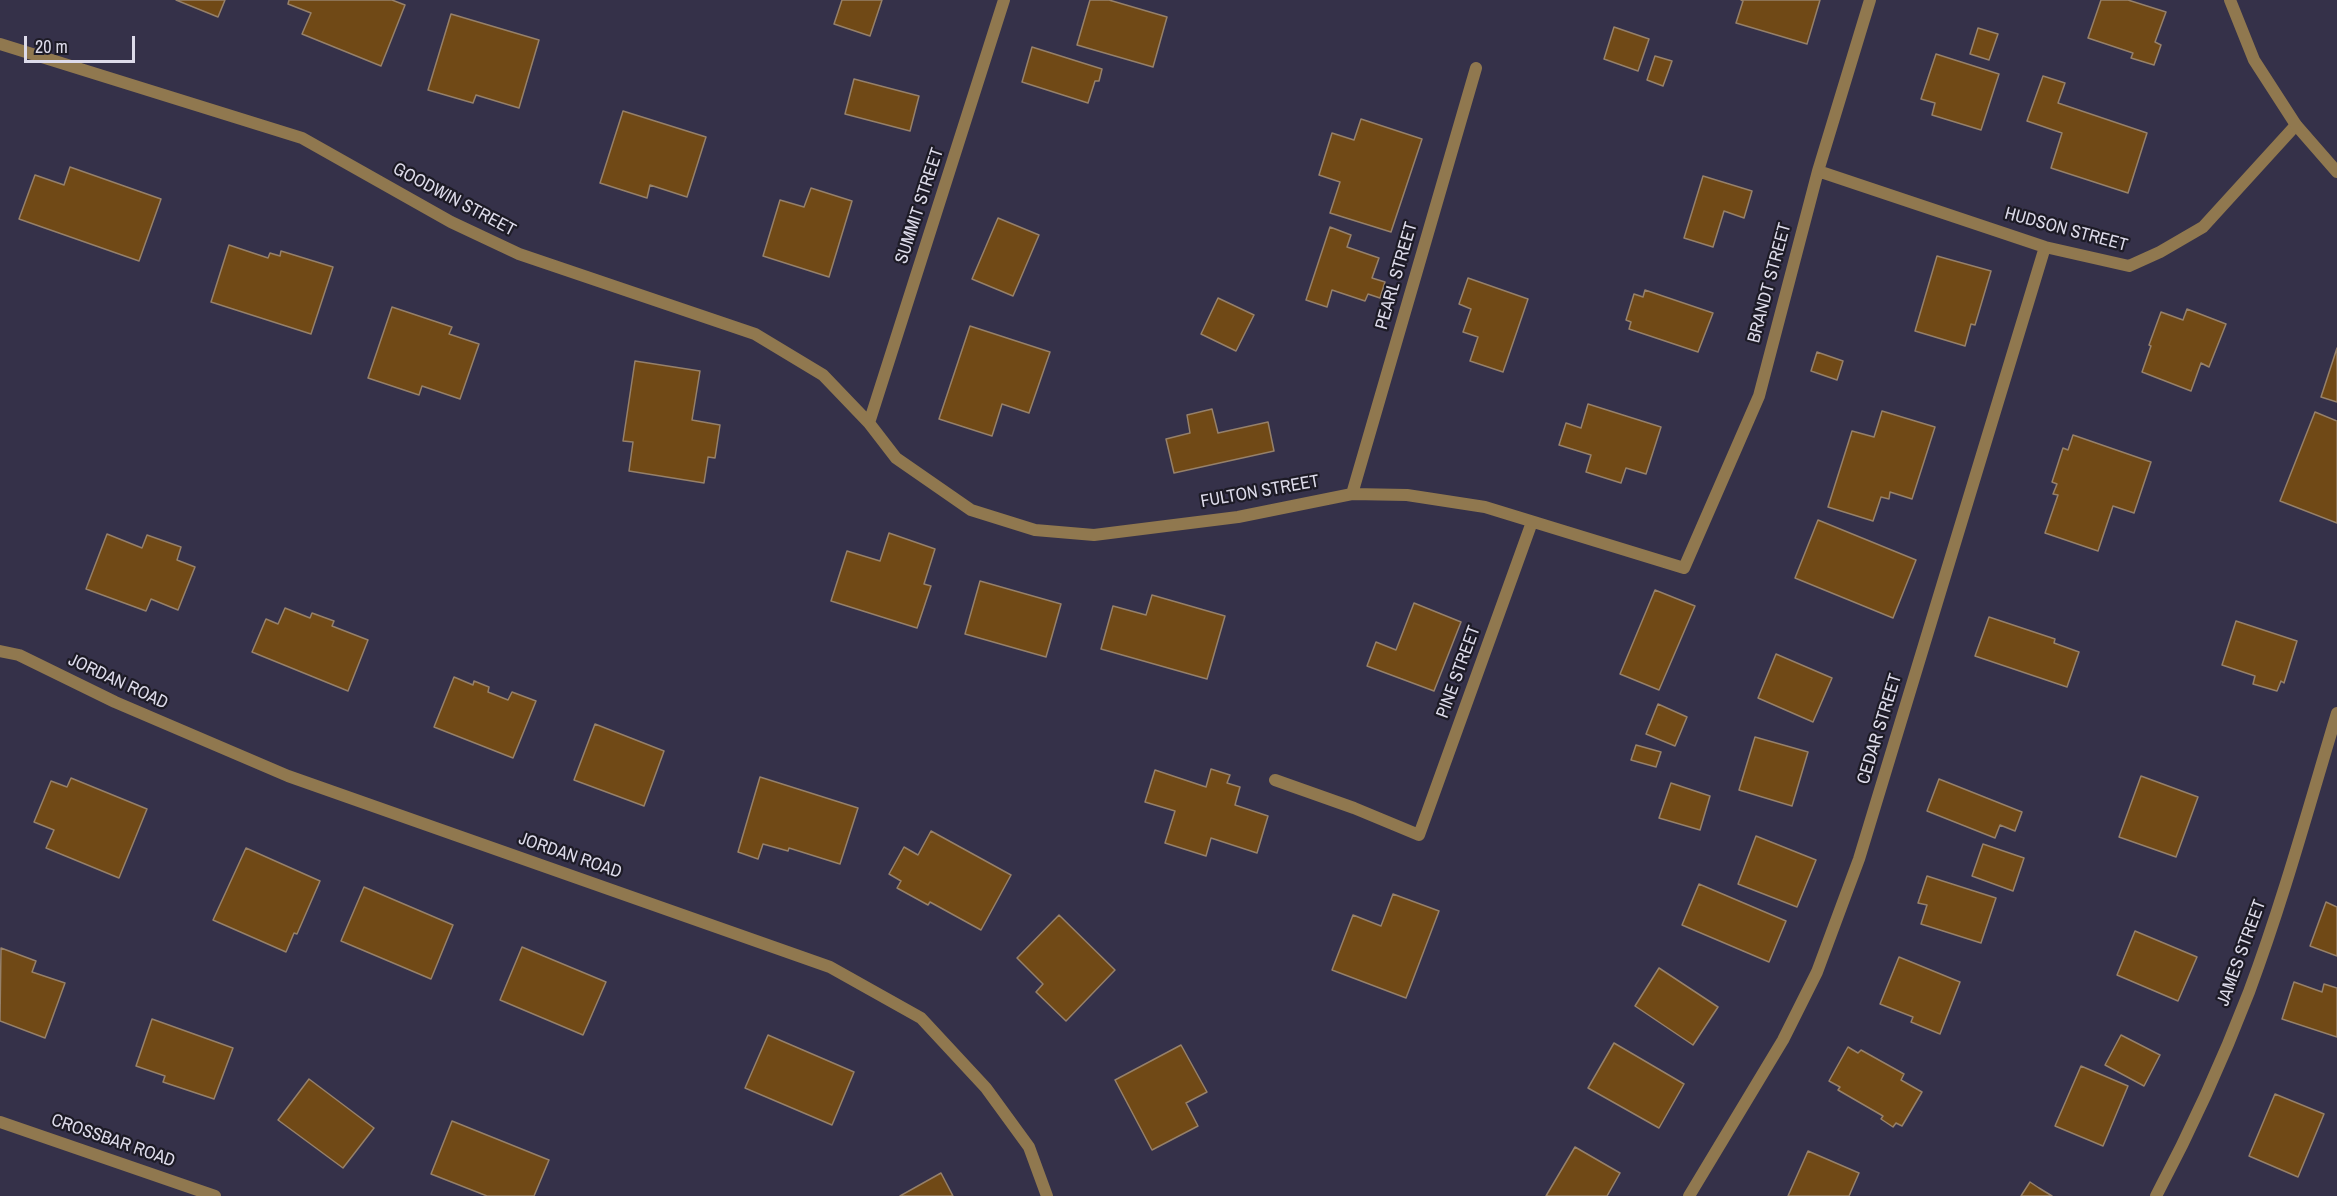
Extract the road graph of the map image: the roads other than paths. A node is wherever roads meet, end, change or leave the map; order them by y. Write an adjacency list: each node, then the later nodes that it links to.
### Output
1 (1004, 0): 10 (street, SUMMIT STREET)
2 (1870, 0): 7 (street, BRANDT STREET)
3 (2230, 0): 6 (street)
4 (0, 44): 10 (street, GOODWIN STREET)
5 (1476, 68): 11 (street, PEARL STREET)
6 (2296, 125): 8 (street); 9 (street, HUDSON STREET)
7 (1818, 171): 9 (street, HUDSON STREET); 13 (street, BRANDT STREET)
8 (2337, 172)
9 (2045, 247): 20 (street, CEDAR STREET)
10 (869, 423): 11 (street, FULTON STREET)
11 (1352, 494): 12 (street, FULTON STREET)
12 (1532, 522): 13 (street, FULTON STREET); 16 (street, PINE STREET)
13 (1684, 568)
14 (0, 651): 19 (street, JORDAN ROAD)
15 (2337, 713): 21 (street, JAMES STREET)
16 (1275, 780)
17 (0, 1122): 18 (street, CROSSBAR ROAD)
18 (214, 1196)
19 (1047, 1196)
20 (1689, 1196)
21 (2156, 1196)

